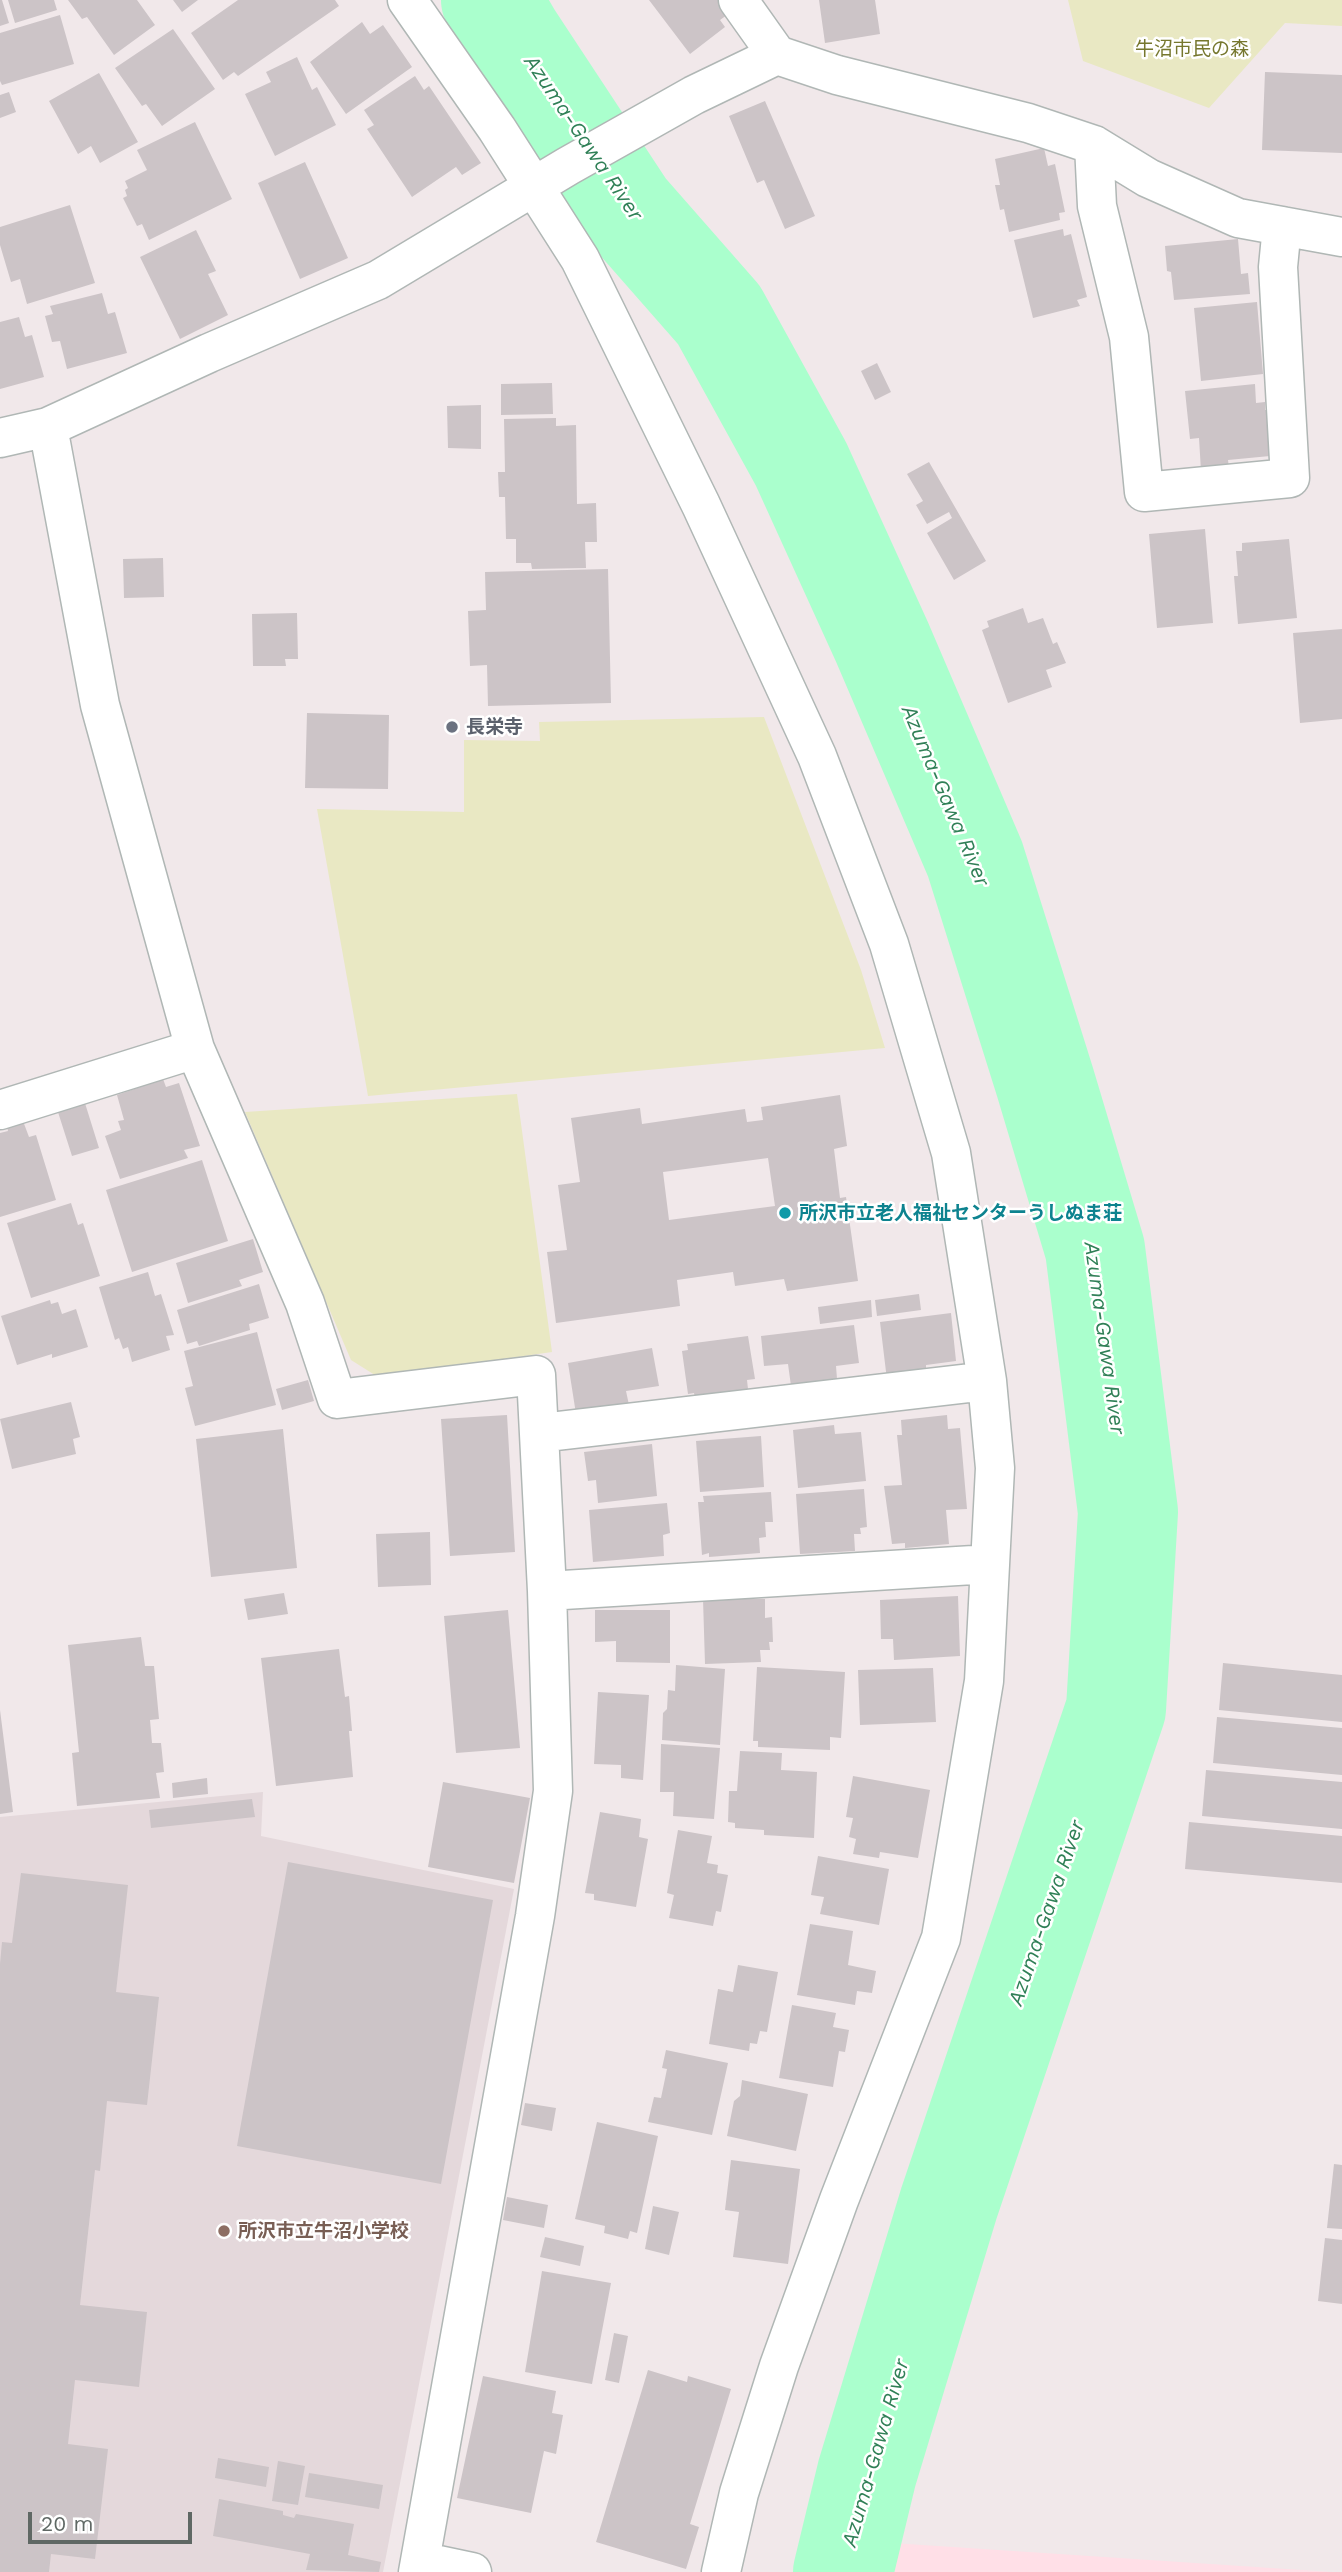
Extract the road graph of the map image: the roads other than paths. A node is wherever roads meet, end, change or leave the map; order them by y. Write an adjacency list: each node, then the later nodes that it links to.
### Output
1 (407, 0): 5 (street)
2 (738, 0): 3 (street)
3 (777, 55): 4 (street); 5 (street)
4 (1094, 145): 6 (street); 6 (street)
5 (535, 186): 8 (street); 12 (street)
6 (1282, 226): 7 (street)
7 (1342, 237)
8 (48, 427): 9 (street); 10 (street)
9 (0, 438)
10 (195, 1049): 11 (street); 13 (street)
11 (0, 1110)
12 (987, 1381): 13 (street); 14 (street)
13 (540, 1433): 15 (street)
14 (990, 1564): 15 (street); 18 (street)
15 (547, 1591): 16 (street)
16 (419, 2567): 17 (street)
17 (472, 2572)
18 (721, 2572)

